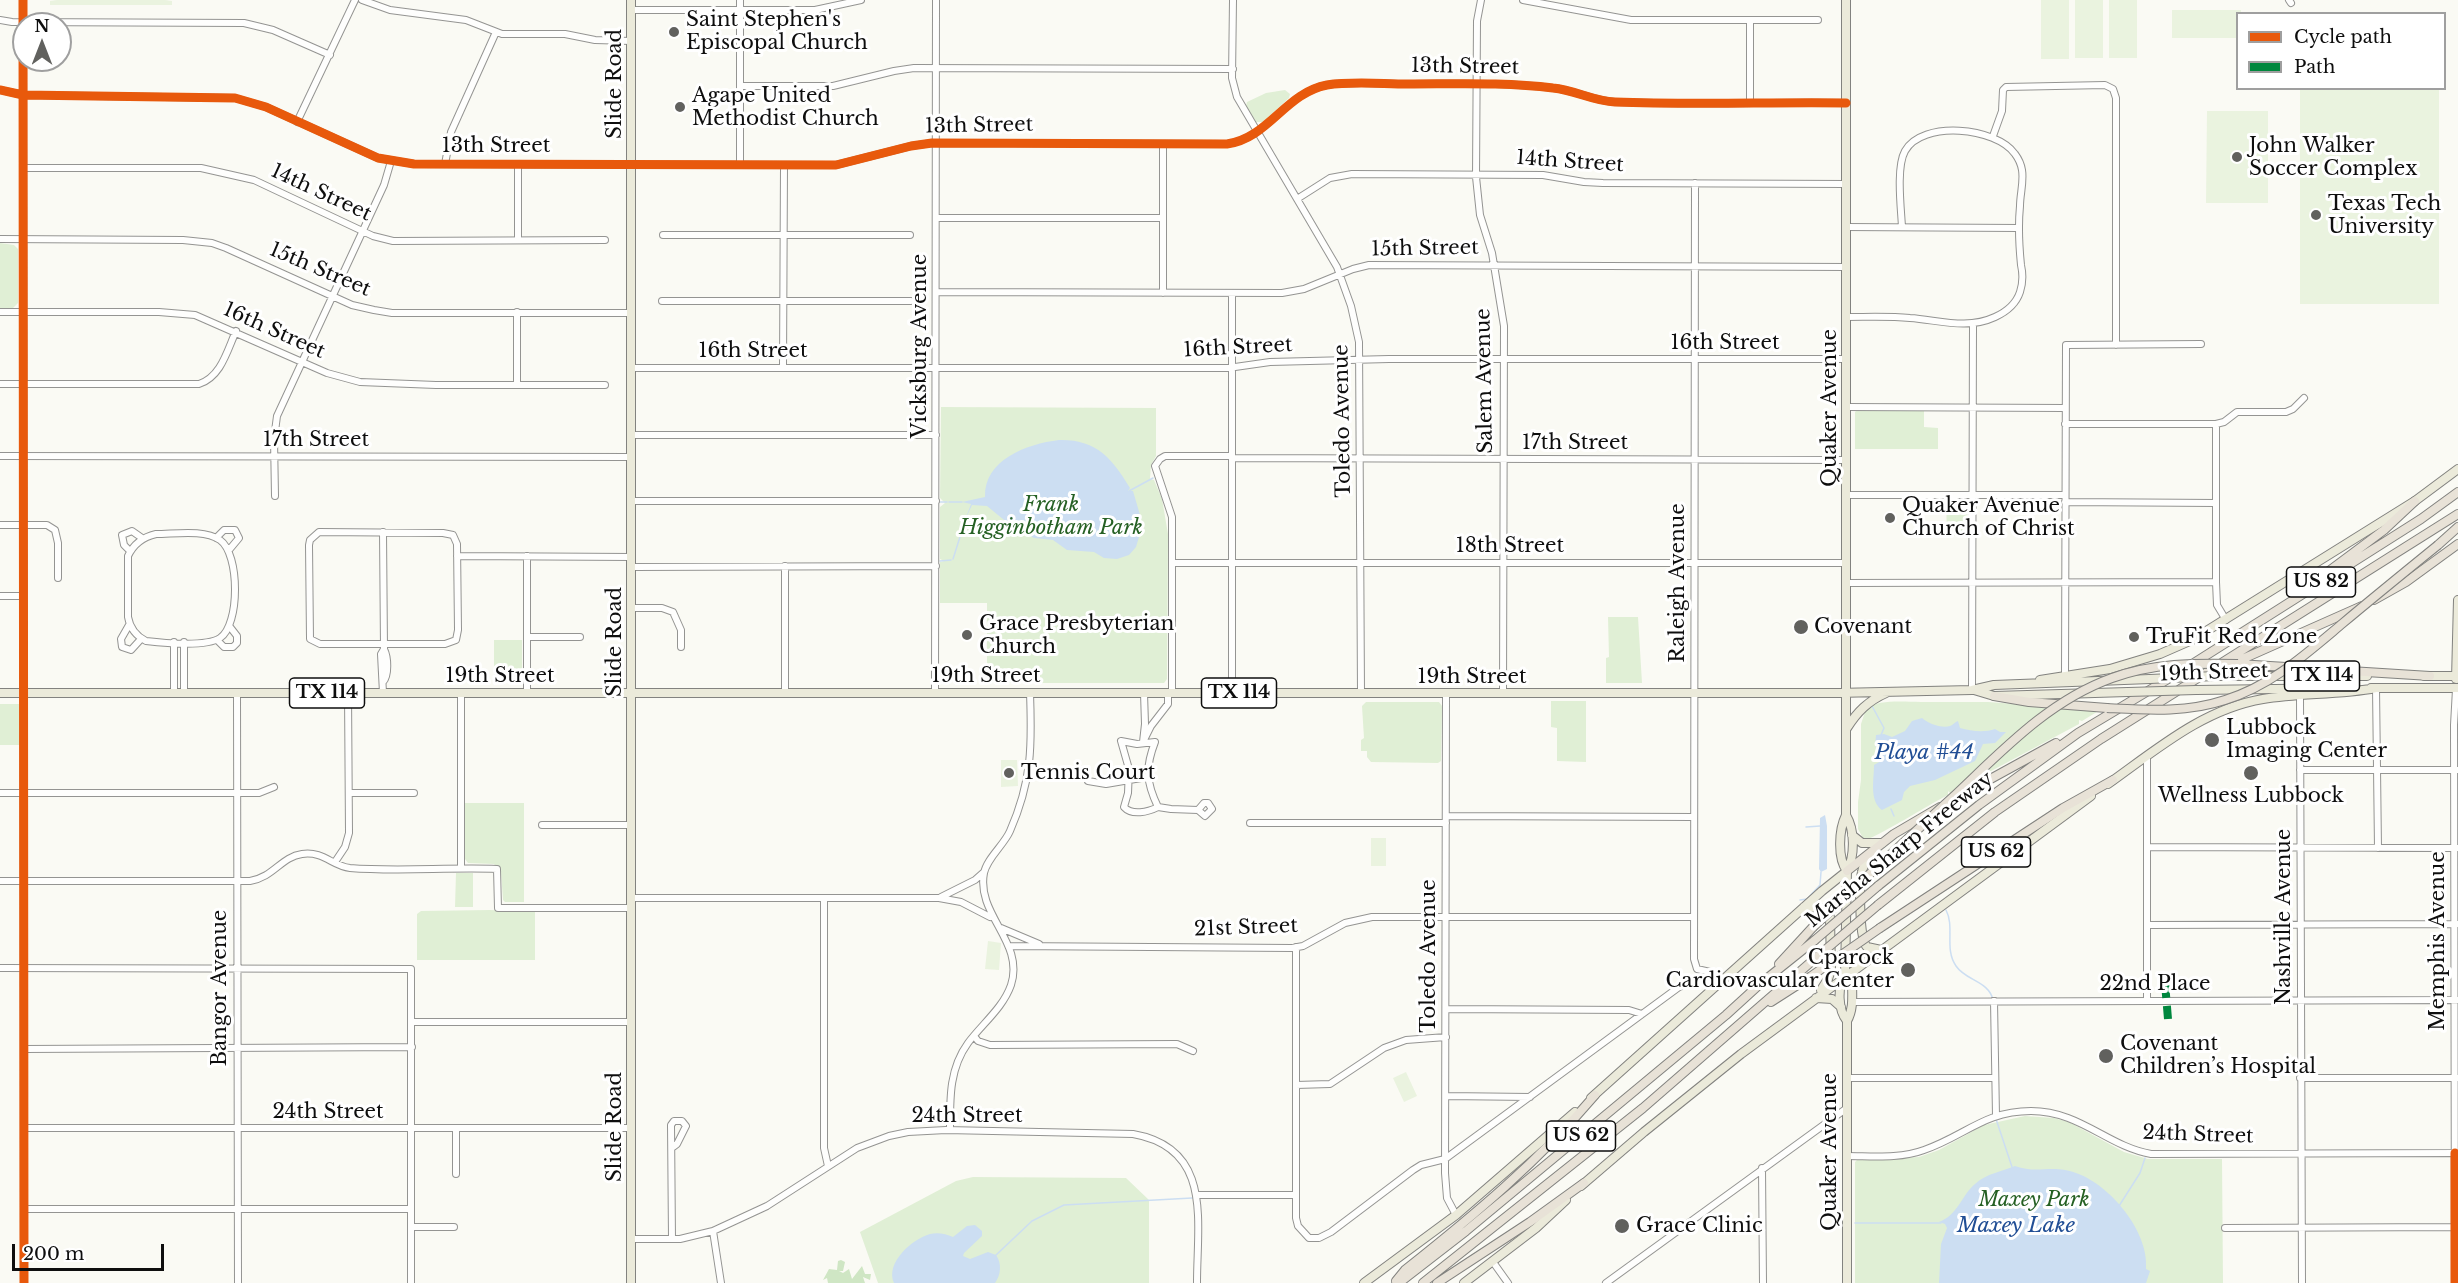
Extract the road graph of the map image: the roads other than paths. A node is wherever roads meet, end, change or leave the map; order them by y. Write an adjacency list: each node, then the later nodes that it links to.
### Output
1 (355, 0): 18 (street)
2 (362, 0): 16 (street)
3 (631, 0): 11 (main road, Slide Road)
4 (741, 0): 12 (street)
5 (861, 0): 12 (street)
6 (936, 0): 19 (street, Vicksburg Avenue)
7 (1233, 0): 20 (street, Toledo Avenue)
8 (1481, 0): 22 (street, Salem Avenue)
9 (1523, 0): 13 (street)
10 (1846, 0): 27 (main road, Quaker Avenue)
11 (631, 10): 12 (street); 17 (main road, Slide Road)
12 (740, 10): 23 (street)
13 (1750, 20): 14 (street); 26 (street)
14 (1818, 20)
15 (72, 22): 18 (street)
16 (496, 32): 17 (street); 34 (street)
17 (631, 41): 36 (main road, Slide Road)
18 (330, 55): 28 (street)
19 (936, 68): 20 (street); 23 (street); 31 (street, Vicksburg Avenue)
20 (1233, 69): 29 (street, Toledo Avenue)
21 (23, 72): 25 (street)
22 (1476, 85): 26 (street, 13th Street); 29 (street, 13th Street); 40 (street, Salem Avenue)
23 (740, 86): 37 (street)
24 (0, 90): 25 (street, 13th Street)
25 (23, 95): 28 (street, 13th Street); 39 (street)
26 (1750, 102): 27 (street, 13th Street)
27 (1846, 103): 42 (main road, Quaker Avenue)
28 (297, 122): 33 (street, 13th Street)
29 (1257, 133): 32 (street, 13th Street); 43 (street, Toledo Avenue)
30 (1993, 136): 47 (street); 48 (street); 76 (street)
31 (936, 143): 32 (street, 13th Street); 38 (street, 13th Street); 44 (street, Vicksburg Avenue)
32 (1163, 144): 45 (street)
33 (391, 161): 34 (street, 13th Street); 49 (street)
34 (445, 164): 35 (street, 13th Street)
35 (518, 164): 36 (street, 13th Street); 55 (street)
36 (631, 164): 37 (street, 13th Street); 71 (main road, Slide Road)
37 (740, 164): 38 (street, 13th Street)
38 (784, 165): 51 (street)
39 (24, 168): 49 (street, 14th Street); 54 (street)
40 (1476, 175): 41 (street, 14th Street); 43 (street, 14th Street); 57 (street, Salem Avenue)
41 (1695, 183): 42 (street, 14th Street); 58 (street, Raleigh Avenue)
42 (1846, 184): 46 (main road, Quaker Avenue)
43 (1297, 199): 60 (street, Toledo Avenue)
44 (936, 218): 45 (street); 61 (street, Vicksburg Avenue)
45 (1163, 218): 62 (street)
46 (1846, 227): 47 (street); 59 (main road, Quaker Avenue)
47 (1902, 227): 48 (street)
48 (2019, 228): 73 (street)
49 (362, 231): 55 (street, 14th Street); 64 (street)
50 (663, 235): 51 (street)
51 (783, 235): 52 (street); 67 (street)
52 (910, 235)
53 (0, 239): 54 (street, 15th Street)
54 (24, 240): 64 (street, 15th Street); 69 (street)
55 (518, 240): 56 (street, 14th Street)
56 (605, 240)
57 (1495, 265): 58 (street, 15th Street); 60 (street, 15th Street); 77 (street, Salem Avenue)
58 (1695, 267): 59 (street, 15th Street); 78 (street, Raleigh Avenue)
59 (1846, 267): 72 (main road, Quaker Avenue)
60 (1340, 274): 63 (street, 15th Street); 80 (street, Toledo Avenue)
61 (936, 292): 62 (street, 15th Street); 84 (street, Vicksburg Avenue)
62 (1163, 293): 63 (street, 15th Street)
63 (1232, 293): 85 (street)
64 (332, 296): 70 (street, 15th Street); 81 (street)
65 (663, 301): 67 (street)
66 (911, 301): 67 (street)
67 (783, 302): 83 (street)
68 (0, 312): 69 (street, 16th Street)
69 (24, 312): 74 (street, 16th Street); 87 (street)
70 (517, 312): 71 (street, 15th Street); 88 (street)
71 (632, 313): 82 (main road, Slide Road)
72 (1847, 317): 73 (street); 79 (main road, Quaker Avenue)
73 (1973, 323): 92 (street)
74 (236, 331): 81 (street, 16th Street); 87 (street)
75 (2201, 344): 76 (street)
76 (2116, 345): 93 (street)
77 (1504, 359): 78 (street, 16th Street); 80 (street, 16th Street); 104 (street, Salem Avenue)
78 (1694, 359): 79 (street, 16th Street); 105 (street, Raleigh Avenue)
79 (1847, 359): 91 (main road, Quaker Avenue)
80 (1360, 360): 85 (street, 16th Street); 103 (street, Toledo Avenue)
81 (301, 361): 88 (street, 16th Street); 100 (street)
82 (632, 368): 83 (street, 16th Street); 96 (main road, Slide Road)
83 (783, 368): 84 (street, 16th Street)
84 (936, 368): 85 (street, 16th Street); 97 (street, Vicksburg Avenue)
85 (1232, 368): 102 (street)
86 (0, 384): 87 (street)
87 (24, 384): 99 (street)
88 (517, 385): 89 (street, 16th Street)
89 (605, 385)
90 (2304, 398): 95 (street)
91 (1847, 407): 92 (street); 106 (main road, Quaker Avenue)
92 (1973, 408): 93 (street); 110 (street)
93 (2065, 408): 94 (street)
94 (2065, 424): 95 (street); 112 (street)
95 (2216, 424): 116 (street)
96 (632, 435): 97 (street); 101 (main road, Slide Road)
97 (936, 435): 114 (street, Vicksburg Avenue)
98 (0, 456): 99 (street, 17th Street)
99 (24, 456): 100 (street, 17th Street); 119 (street)
100 (275, 457): 101 (street, 17th Street); 111 (street)
101 (632, 457): 113 (main road, Slide Road)
102 (1232, 457): 103 (street, 17th Street); 133 (street, 17th Street); 134 (street)
103 (1361, 459): 104 (street, 17th Street); 130 (street, Toledo Avenue)
104 (1503, 459): 105 (street, 17th Street); 131 (street, Salem Avenue)
105 (1694, 459): 106 (street, 17th Street); 132 (street, Raleigh Avenue)
106 (1847, 459): 109 (main road, Quaker Avenue)
107 (2458, 469): 115 (main road)
108 (2458, 492): 146 (highway, Marsha Sharp Freeway / US 82)
109 (1847, 495): 110 (street); 135 (main road, Quaker Avenue)
110 (1973, 495): 112 (street); 140 (street)
111 (275, 496)
112 (2065, 499): 116 (street); 141 (street)
113 (632, 501): 114 (street); 129 (main road, Slide Road)
114 (936, 501): 136 (street, Vicksburg Avenue)
115 (2415, 501): 146 (highway); 149 (main road)
116 (2216, 503): 142 (street)
117 (2458, 514): 164 (highway, Marsha Sharp Freeway / US 82)
118 (0, 525): 119 (street)
119 (24, 525): 139 (street); 145 (street)
120 (2458, 527): 190 (highway, bridge)
121 (383, 532): 127 (street); 159 (street); 159 (street)
122 (142, 538): 123 (street); 126 (street); 126 (street)
123 (216, 538): 125 (street); 125 (street)
124 (2458, 544): 164 (highway)
125 (229, 550): 151 (street)
126 (130, 551): 150 (street)
127 (457, 556): 128 (street); 159 (street)
128 (527, 556): 129 (street); 152 (street)
129 (632, 557): 137 (main road, Slide Road)
130 (1361, 562): 131 (street, 18th Street); 134 (street, 18th Street); 185 (street, Toledo Avenue)
131 (1504, 562): 132 (street, 18th Street); 187 (street, Salem Avenue)
132 (1695, 562): 135 (street, 18th Street); 188 (street, Raleigh Avenue)
133 (1173, 563): 134 (street, 18th Street); 183 (street)
134 (1232, 563): 184 (street)
135 (1847, 563): 143 (main road, Quaker Avenue)
136 (936, 566): 138 (street); 180 (street, Vicksburg Avenue)
137 (632, 567): 138 (street); 148 (main road, Slide Road)
138 (785, 567): 179 (street)
139 (58, 578)
140 (1974, 582): 141 (street); 143 (street); 167 (street)
141 (2065, 582): 142 (street); 160 (street)
142 (2216, 582): 149 (street)
143 (1847, 583): 189 (main road, Quaker Avenue)
144 (0, 596): 145 (street)
145 (23, 596): 170 (street)
146 (2295, 598): 193 (highway, Marsha Sharp Freeway / US 82)
147 (2458, 600): 162 (main road, Memphis Avenue)
148 (632, 608): 158 (street); 178 (main road, Slide Road)
149 (2226, 620): 160 (main road)
150 (129, 625): 154 (street); 154 (street)
151 (230, 627): 155 (street); 155 (street)
152 (527, 637): 153 (street); 177 (street)
153 (580, 637)
154 (141, 639): 156 (street)
155 (217, 640): 157 (street)
156 (174, 642): 157 (street); 171 (street)
157 (184, 642): 172 (street)
158 (681, 646)
159 (384, 647): 175 (street)
160 (2065, 674): 163 (main road)
161 (2430, 676): 162 (main road, 19th Street / US 62); 163 (main road, 19th Street / TX 114, bridge); 252 (highway, US 62, bridge)
162 (2457, 676): 166 (main road, Memphis Avenue)
163 (2018, 684): 167 (main road, 19th Street / TX 114)
164 (2194, 686): 165 (main road, 19th Street / TX 114); 190 (main road, 19th Street / TX 114, bridge); 262 (highway, Marsha Sharp Freeway / US 82, bridge)
165 (2376, 688): 166 (main road, 19th Street / US 62); 191 (main road, US 62); 197 (street)
166 (2457, 688): 198 (street, Memphis Avenue)
167 (1972, 690): 168 (main road, 19th Street / TX 114); 190 (main road, 19th Street / TX 114)
168 (1890, 692): 189 (main road, 19th Street / TX 114); 192 (main road)
169 (0, 693): 170 (main road, 19th Street / TX 114)
170 (23, 693): 171 (main road, 19th Street / TX 114); 205 (street)
171 (174, 693): 172 (main road, 19th Street / TX 114)
172 (184, 693): 173 (main road, 19th Street / TX 114)
173 (237, 693): 174 (main road, 19th Street / TX 114); 206 (street, Bangor Avenue)
174 (348, 693): 175 (main road, 19th Street / TX 114); 207 (street)
175 (383, 693): 176 (main road, 19th Street / TX 114)
176 (461, 693): 177 (main road, 19th Street / TX 114); 224 (street)
177 (527, 693): 178 (main road, 19th Street / TX 114)
178 (632, 693): 179 (main road, 19th Street / TX 114); 216 (main road, Slide Road)
179 (785, 693): 180 (main road, 19th Street / TX 114)
180 (935, 693): 181 (main road, 19th Street / TX 114)
181 (1030, 693): 182 (main road, 19th Street / TX 114); 226 (street)
182 (1144, 693): 183 (main road, 19th Street / TX 114); 194 (street)
183 (1170, 693): 184 (main road, 19th Street / TX 114); 194 (street)
184 (1232, 693): 185 (main road, 19th Street / TX 114)
185 (1361, 693): 186 (main road, 19th Street / TX 114)
186 (1446, 693): 187 (main road, 19th Street / TX 114); 213 (street, Toledo Avenue)
187 (1503, 693): 188 (main road, 19th Street / TX 114)
188 (1695, 693): 189 (main road, 19th Street / TX 114); 212 (street, Raleigh Avenue)
189 (1846, 693): 192 (main road, Quaker Avenue)
190 (1994, 696)
191 (2300, 696): 195 (main road, US 62); 196 (street, Nashville Avenue)
192 (1846, 730): 211 (main road, Quaker Avenue)
193 (2078, 732): 218 (highway); 252 (highway, Marsha Sharp Freeway / US 82, bridge)
194 (1143, 742): 199 (street); 200 (street)
195 (2147, 756): 201 (main road, US 62); 219 (street)
196 (2300, 770): 197 (street); 220 (street, Nashville Avenue)
197 (2378, 770): 198 (street); 221 (street)
198 (2456, 770): 222 (street, Memphis Avenue)
199 (1147, 777): 200 (street); 209 (street)
200 (1129, 779): 202 (street); 209 (street)
201 (2113, 780): 245 (main road); 262 (highway, US 62, bridge)
202 (1088, 781)
203 (274, 787): 206 (street)
204 (0, 793): 205 (street)
205 (23, 793): 206 (street); 228 (street)
206 (237, 793): 229 (street, Bangor Avenue)
207 (350, 793): 208 (street); 223 (street)
208 (414, 793)
209 (1158, 807): 210 (street)
210 (1198, 810)
211 (1846, 815): 217 (main road, Quaker Avenue); 225 (main road, Quaker Avenue)
212 (1694, 817): 213 (street); 236 (street, Raleigh Avenue)
213 (1446, 820): 214 (street); 235 (street, Toledo Avenue)
214 (1250, 823)
215 (542, 825): 216 (street)
216 (632, 825): 230 (main road, Slide Road)
217 (1852, 835): 218 (main road); 225 (main road, Quaker Avenue)
218 (1882, 843): 225 (highway); 245 (main road)
219 (2147, 847): 220 (street); 240 (street)
220 (2301, 848): 221 (street); 238 (street, Nashville Avenue)
221 (2378, 848): 222 (street)
222 (2456, 848): 239 (street, Memphis Avenue)
223 (335, 862): 224 (street); 229 (street)
224 (461, 868): 234 (street)
225 (1847, 871): 233 (main road, Marsha Sharp Freeway); 250 (main road, Quaker Avenue)
226 (984, 872): 232 (street); 237 (street)
227 (0, 881): 228 (street)
228 (23, 881): 229 (street); 247 (street)
229 (237, 881): 248 (street, Bangor Avenue)
230 (631, 898): 231 (street); 234 (main road, Slide Road)
231 (824, 898): 232 (street); 293 (street)
232 (939, 898): 237 (street)
233 (1804, 907): 253 (main road); 277 (main road, Marsha Sharp Freeway)
234 (631, 908): 265 (main road, Slide Road)
235 (1446, 916): 236 (street, 21st Street); 244 (street, 21st Street); 260 (street, Toledo Avenue)
236 (1694, 917): 249 (street, Raleigh Avenue)
237 (993, 919): 241 (street)
238 (2301, 924): 239 (street); 240 (street); 257 (street, Nashville Avenue)
239 (2456, 924): 254 (street, Memphis Avenue)
240 (2147, 925): 256 (street)
241 (1000, 928): 242 (street); 243 (street)
242 (1010, 946): 243 (street, 21st Street); 266 (street)
243 (1045, 946): 244 (street, 21st Street)
244 (1296, 947): 276 (street)
245 (1881, 950): 250 (main road)
246 (0, 968): 247 (street)
247 (23, 969): 248 (street); 270 (street)
248 (237, 969): 264 (street); 269 (street, Bangor Avenue)
249 (1710, 972)
250 (1845, 975): 253 (main road); 258 (main road, Quaker Avenue); 259 (main road, Quaker Avenue)
251 (1689, 984): 261 (street)
252 (1760, 984): 319 (highway, Marsha Sharp Freeway / US 62)
253 (1814, 998): 259 (main road); 296 (main road)
254 (2456, 1000): 257 (street, 22nd Place); 275 (street, Memphis Avenue)
255 (1994, 1001): 256 (street, 22nd Place); 258 (street, 22nd Place); 273 (street)
256 (2147, 1001): 257 (street, 22nd Place)
257 (2301, 1001): 274 (street, Nashville Avenue)
258 (1852, 1002): 263 (main road, Quaker Avenue)
259 (1841, 1007): 263 (main road, Quaker Avenue)
260 (1446, 1009): 261 (street); 267 (street, Toledo Avenue)
261 (1642, 1014): 279 (street)
262 (1743, 1021): 320 (highway, Marsha Sharp Freeway / US 62)
263 (1846, 1021): 272 (main road, Quaker Avenue)
264 (411, 1022): 265 (street); 268 (street)
265 (631, 1022): 286 (main road, Slide Road)
266 (974, 1036): 271 (street); 287 (street)
267 (1446, 1037): 276 (street); 278 (street, Toledo Avenue)
268 (412, 1047): 269 (street); 284 (street)
269 (237, 1048): 270 (street); 283 (street, Bangor Avenue)
270 (24, 1049): 282 (street)
271 (1193, 1051)
272 (1846, 1078): 273 (street); 280 (main road, Quaker Avenue)
273 (1994, 1078): 281 (street)
274 (2300, 1078): 275 (street); 290 (street, Nashville Avenue)
275 (2456, 1078): 289 (street, Memphis Avenue)
276 (1296, 1085): 298 (street)
277 (1595, 1095): 302 (main road, Marsha Sharp Freeway); 319 (highway)
278 (1446, 1096): 279 (street); 292 (street, Toledo Avenue)
279 (1531, 1097): 292 (street)
280 (1846, 1108): 291 (main road, Quaker Avenue); 294 (street)
281 (1996, 1116): 290 (street, 24th Street); 291 (street, 24th Street)
282 (24, 1128): 283 (street, 24th Street); 299 (street)
283 (237, 1128): 284 (street, 24th Street); 300 (street, Bangor Avenue)
284 (412, 1128): 285 (street, 24th Street); 301 (street)
285 (456, 1128): 286 (street, 24th Street); 295 (street)
286 (631, 1128): 309 (main road, Slide Road)
287 (950, 1130): 293 (street, 24th Street); 297 (street, 24th Street)
288 (673, 1147): 310 (street)
289 (2456, 1153): 290 (street, 24th Street); 305 (street, Memphis Avenue)
290 (2301, 1154): 307 (street, Nashville Avenue)
291 (1846, 1156): 326 (main road, Quaker Avenue)
292 (1445, 1160): 298 (street); 302 (street, Toledo Avenue)
293 (828, 1166): 308 (street, 24th Street)
294 (1762, 1168): 324 (street); 325 (street)
295 (456, 1174)
296 (1584, 1183): 311 (main road); 321 (highway)
297 (1197, 1195): 298 (street); 317 (street, 24th Street)
298 (1296, 1195)
299 (24, 1209): 300 (street); 312 (street)
300 (237, 1209): 301 (street); 313 (street, Bangor Avenue)
301 (411, 1209): 303 (street)
302 (1456, 1215): 318 (main road, Marsha Sharp Freeway)
303 (411, 1227): 304 (street); 314 (street)
304 (454, 1227)
305 (2456, 1227): 307 (street); 328 (street, Memphis Avenue)
306 (2225, 1228): 307 (street)
307 (2301, 1228): 327 (street, Nashville Avenue)
308 (712, 1231): 310 (street, 24th Street); 316 (street)
309 (631, 1239): 310 (street, 24th Street); 315 (main road, Slide Road)
310 (672, 1239)
311 (1492, 1262): 322 (main road); 323 (street)
312 (24, 1283)
313 (238, 1283)
314 (411, 1283)
315 (631, 1283)
316 (721, 1283)
317 (1197, 1283)
318 (1364, 1283)
319 (1396, 1283)
320 (1424, 1283)
321 (1437, 1283)
322 (1464, 1283)
323 (1508, 1283)
324 (1606, 1283)
325 (1763, 1283)
326 (1847, 1283)
327 (2301, 1283)
328 (2455, 1283)

